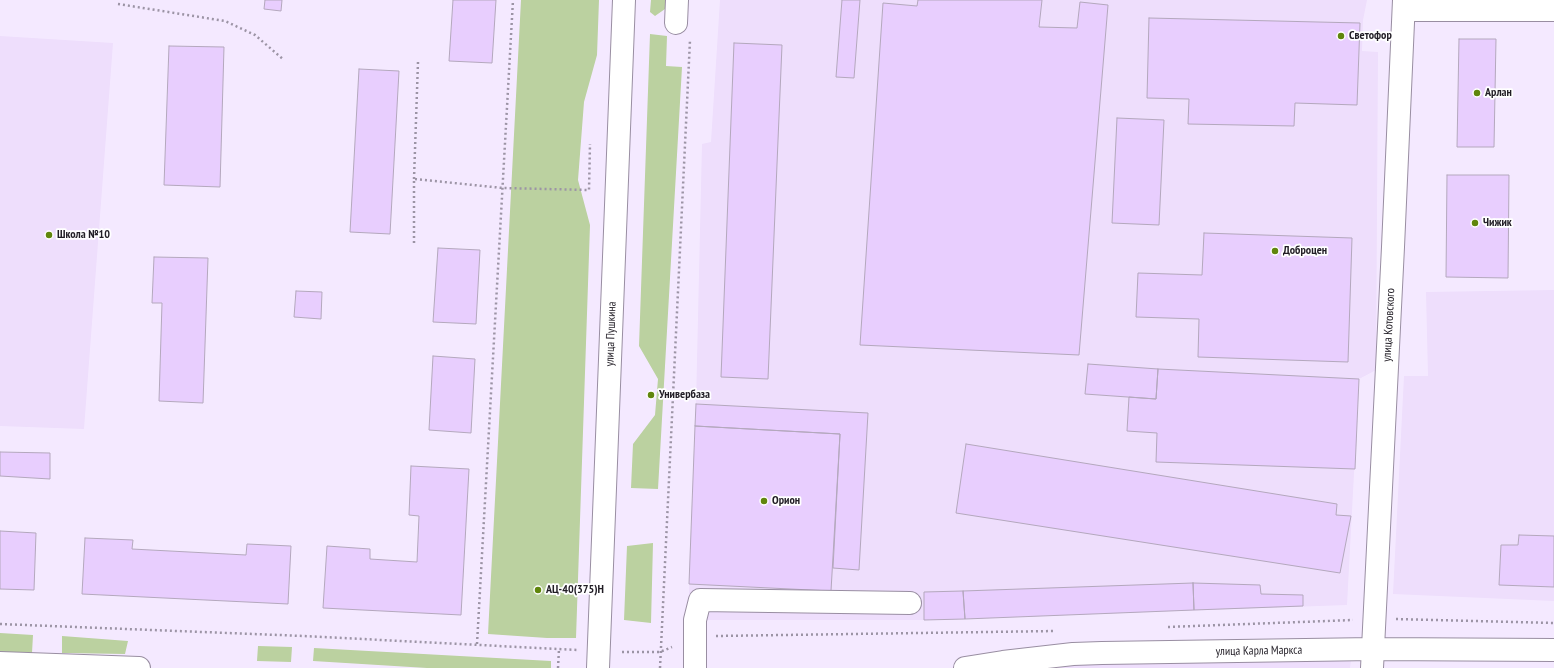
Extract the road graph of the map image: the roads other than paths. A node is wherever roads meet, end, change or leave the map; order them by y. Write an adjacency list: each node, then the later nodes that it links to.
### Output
1 (624, 0): 11 (street, улица Пушкина)
2 (677, 0): 5 (street)
3 (1404, 5): 4 (street); 8 (street, улица Котовского)
4 (1554, 10)
5 (676, 23)
6 (910, 603): 12 (street)
7 (1554, 650): 8 (street, улица Карла Маркса)
8 (1372, 659): 13 (street, улица Карла Маркса)
9 (0, 663): 10 (street)
10 (140, 668)
11 (598, 668)
12 (695, 668)
13 (964, 668)

